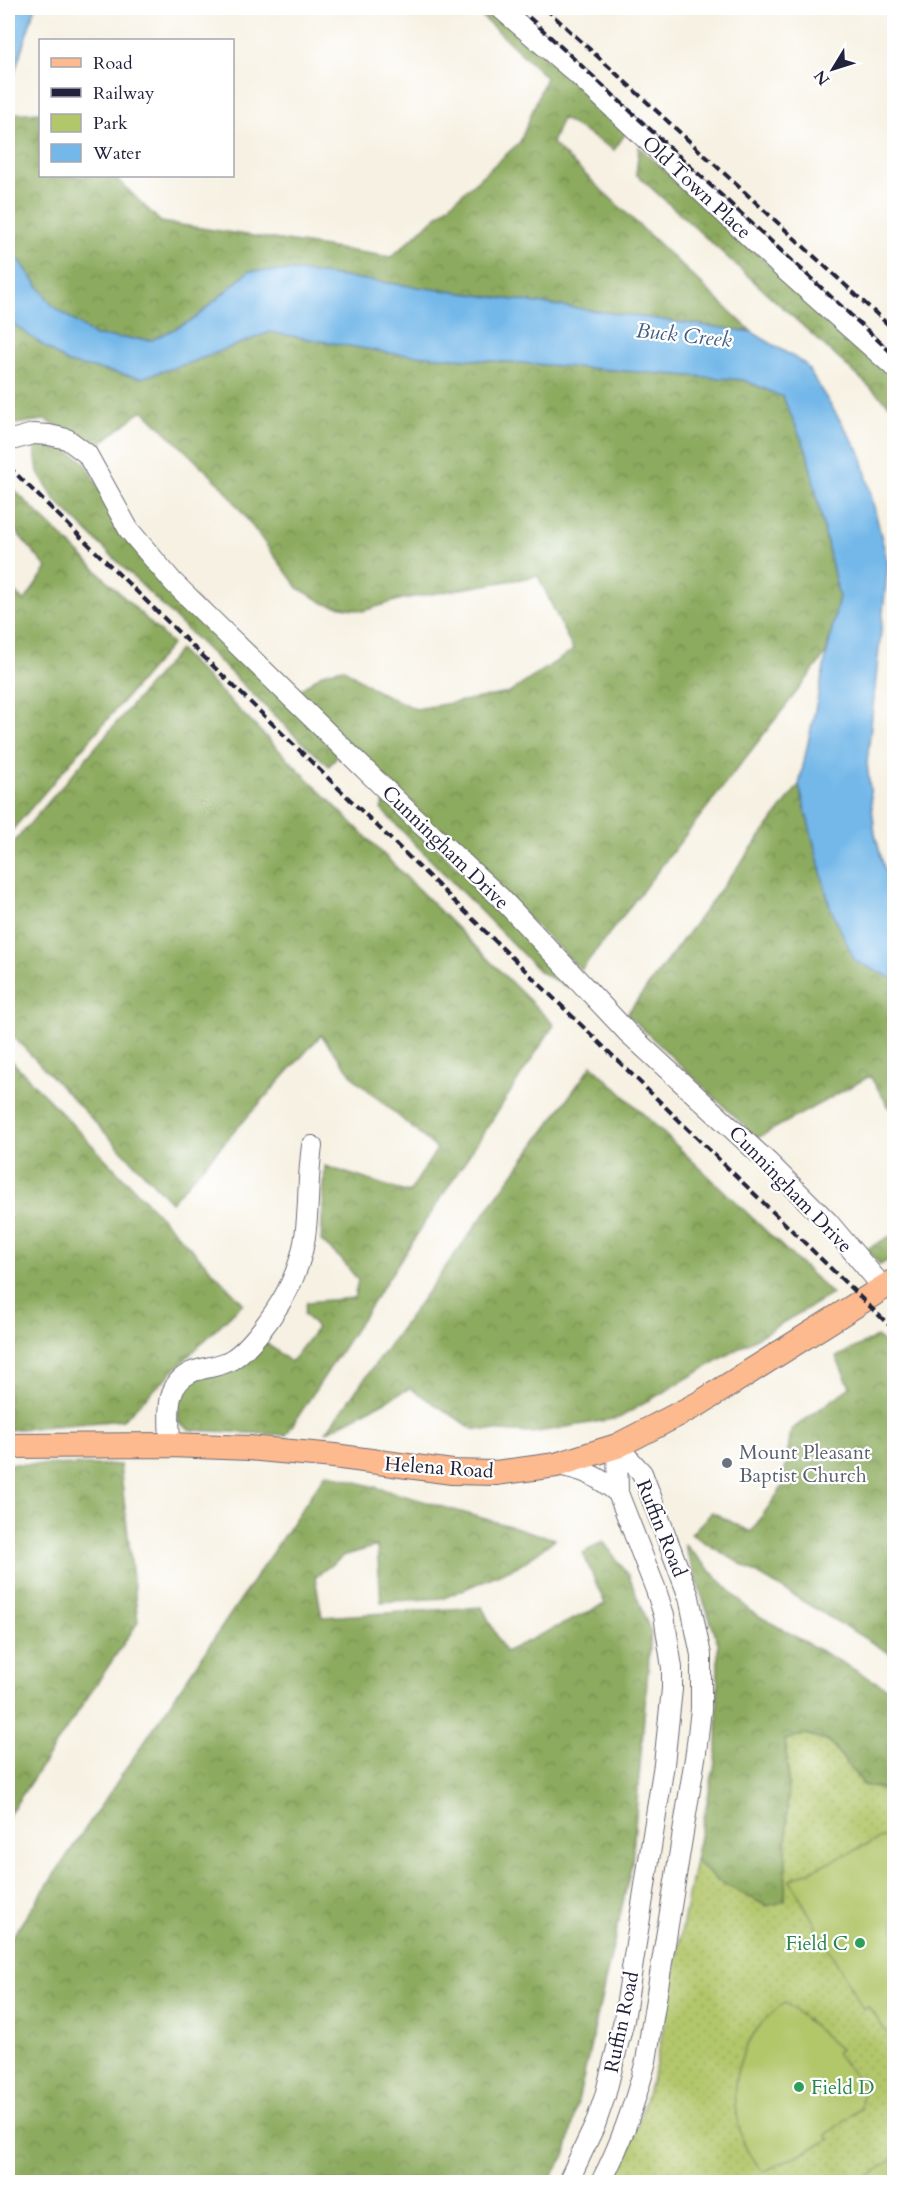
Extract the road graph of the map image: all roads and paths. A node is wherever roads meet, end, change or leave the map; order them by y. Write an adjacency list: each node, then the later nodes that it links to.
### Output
1 (500, 8): 2 (street, Old Town Place)
2 (894, 367)
3 (8, 441): 5 (street, Cunningham Drive)
4 (312, 1146): 6 (street)
5 (888, 1285): 8 (main road, Helena Road)
6 (170, 1445): 7 (main road, Helena Road); 9 (main road, Helena Road)
7 (8, 1446)
8 (617, 1446): 9 (main road, Helena Road); 10 (street, Ruffin Road); 12 (street, Ruffin Road)
9 (556, 1465): 10 (street)
10 (618, 1492): 11 (street, Ruffin Road)
11 (568, 2182)
12 (601, 2182)

